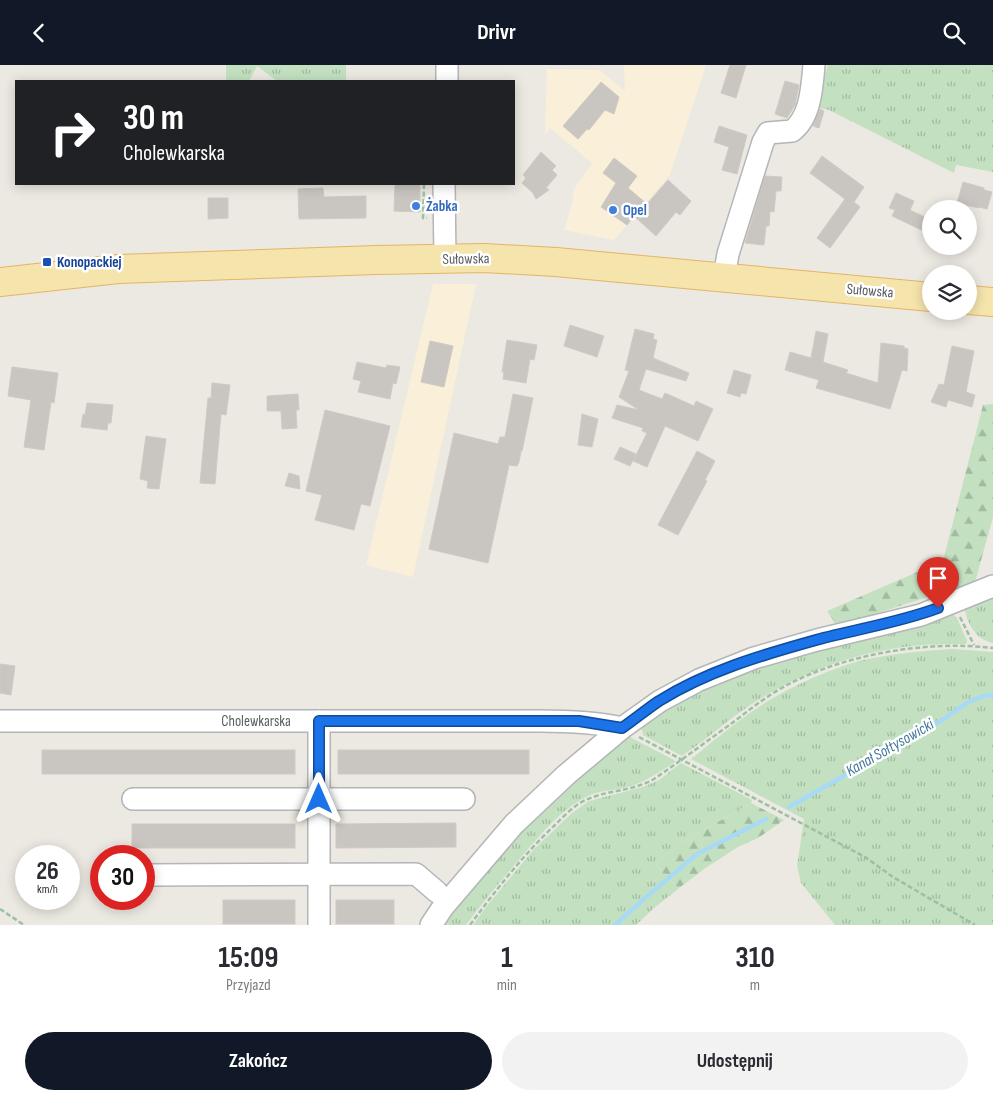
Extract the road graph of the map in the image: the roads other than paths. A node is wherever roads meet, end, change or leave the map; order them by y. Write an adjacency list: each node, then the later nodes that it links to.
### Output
1 (447, 65): 3 (street)
2 (814, 65): 6 (street)
3 (447, 80)
4 (444, 185): 5 (street)
5 (445, 259): 6 (main road, Sułowska); 7 (main road, Sułowska)
6 (724, 277): 8 (main road, Sułowska)
7 (0, 282)
8 (922, 296)
9 (977, 301): 10 (main road)
10 (993, 303)
11 (993, 586): 14 (street)
12 (0, 721): 13 (street, Cholewkarska)
13 (319, 721): 14 (street, Cholewkarska); 16 (street)
14 (622, 728): 22 (street)
15 (133, 799): 16 (street)
16 (319, 799): 17 (street); 18 (street)
17 (464, 799)
18 (319, 874): 19 (street); 20 (street); 21 (street)
19 (155, 875)
20 (437, 892)
21 (319, 925)
22 (431, 925)

